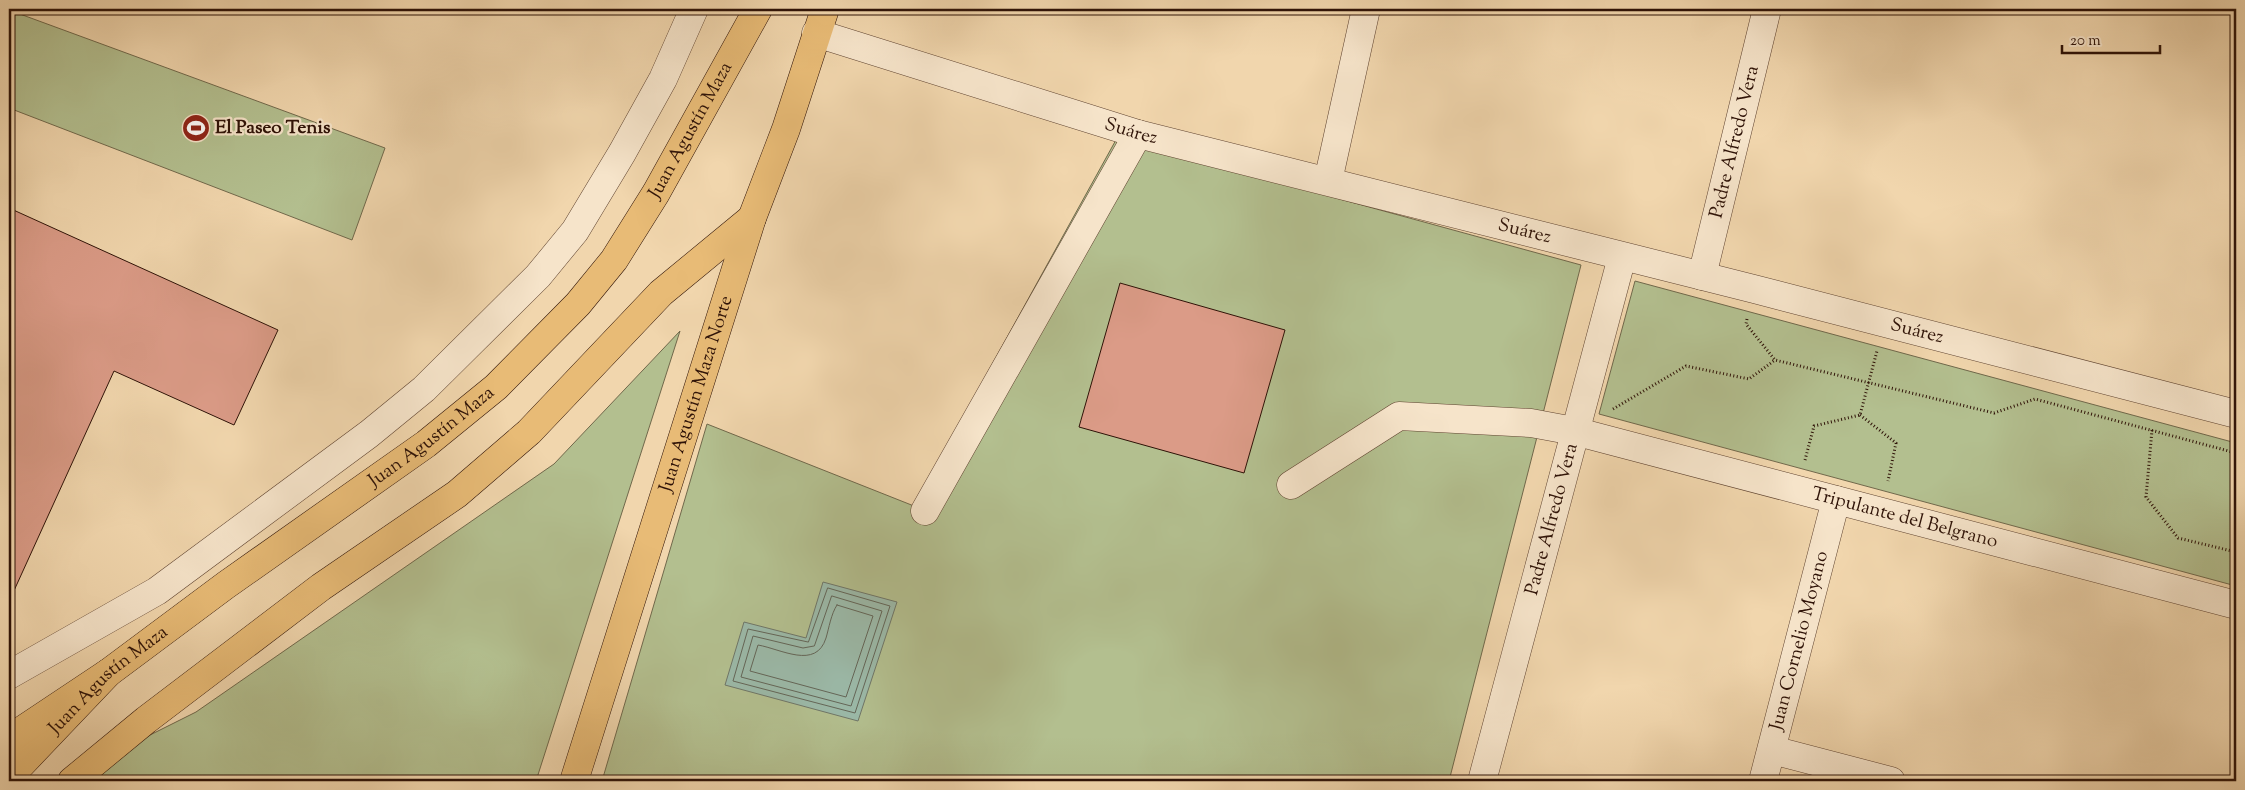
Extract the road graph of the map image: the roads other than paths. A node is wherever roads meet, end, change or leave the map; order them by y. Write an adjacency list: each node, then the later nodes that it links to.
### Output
1 (694, 9): 18 (street)
2 (758, 9): 17 (main road, Juan Agustín Maza)
3 (1366, 9): 7 (street)
4 (1767, 9): 10 (street, Padre Alfredo Vera)
5 (820, 21): 6 (street, Suárez); 8 (main road, Juan Agustín Maza Norte)
6 (1138, 134): 7 (street, Suárez); 15 (street)
7 (1328, 182): 9 (street, Suárez)
8 (752, 218): 22 (main road); 23 (main road, Juan Agustín Maza Norte)
9 (1622, 257): 10 (street, Suárez); 12 (street, Padre Alfredo Vera)
10 (1702, 276): 11 (street, Suárez)
11 (2236, 414)
12 (1574, 431): 13 (street, Tripulante del Belgrano); 14 (street, Tripulante del Belgrano); 24 (street, Padre Alfredo Vera)
13 (1291, 485)
14 (1836, 500): 16 (street, Tripulante del Belgrano); 20 (street, Juan Cornelio Moyano)
15 (925, 511)
16 (2236, 605)
17 (108, 673): 19 (main road); 21 (main road, Juan Agustín Maza)
18 (9, 675)
19 (9, 738)
20 (1772, 750): 25 (street, Juan Cornelio Moyano); 26 (street)
21 (9, 777)
22 (72, 781)
23 (574, 781)
24 (1482, 781)
25 (1763, 781)
26 (1891, 781)

